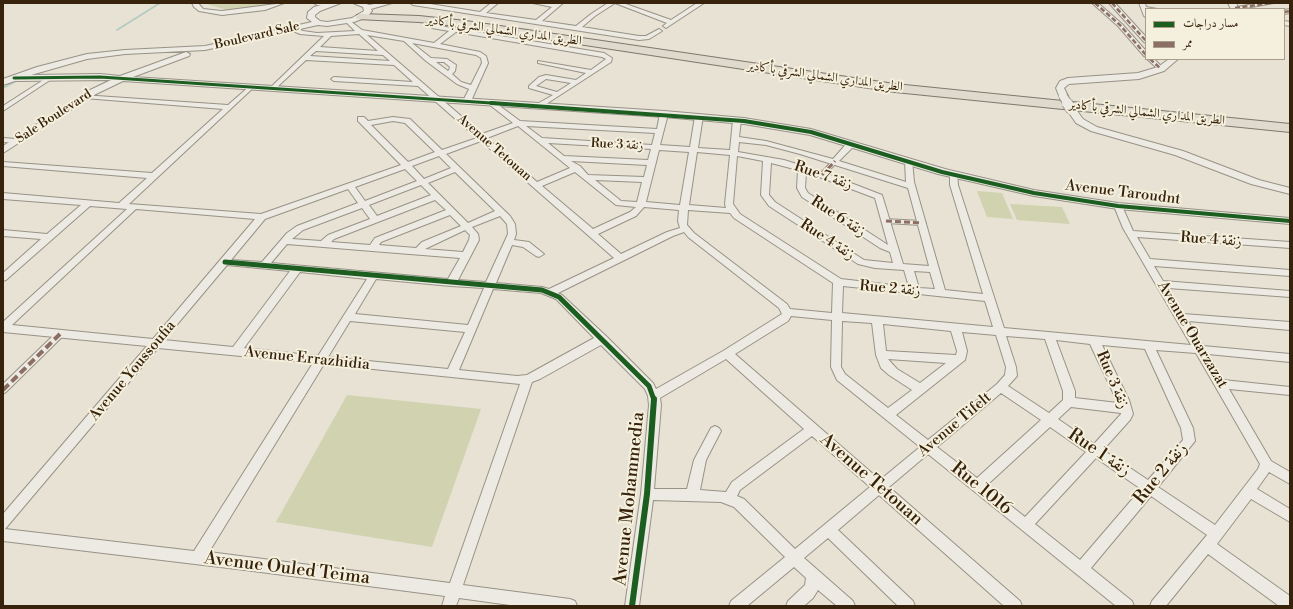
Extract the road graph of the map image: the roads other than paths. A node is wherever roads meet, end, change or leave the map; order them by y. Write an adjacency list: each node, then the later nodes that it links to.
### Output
1 (195, 3): 2 (street)
2 (281, 3)
3 (388, 3): 17 (street, Boulevard Sale)
4 (413, 3): 20 (street)
5 (495, 3): 20 (street)
6 (536, 3): 15 (street)
7 (612, 3): 28 (street)
8 (618, 3): 18 (street)
9 (638, 3): 18 (street)
10 (701, 3): 24 (street)
11 (1095, 3): 38 (street)
12 (1112, 3): 33 (street)
13 (1271, 3): 19 (street)
14 (334, 4): 16 (street)
15 (558, 4): 23 (street)
16 (315, 5): 21 (street)
17 (365, 7): 22 (street, Boulevard Sale); 71 (highway, الطريق المداري الشمالي الشرقي بأكادير); 72 (highway, الطريق المداري الشمالي الشرقي بأكادير)
18 (629, 7): 24 (street)
19 (1234, 7)
20 (482, 13): 23 (street)
21 (310, 16): 25 (street); 26 (street)
22 (349, 22): 25 (street, Boulevard Sale); 30 (street, Avenue Tetouan)
23 (538, 22): 28 (street)
24 (671, 22): 28 (street)
25 (318, 23): 26 (street, Boulevard Sale)
26 (296, 26): 31 (street); 35 (street, Boulevard Sale); 51 (street)
27 (434, 27): 29 (street)
28 (577, 29)
29 (455, 30): 34 (street); 46 (street)
30 (361, 32): 31 (street); 32 (street); 37 (street, Avenue Tetouan)
31 (329, 35): 36 (street)
32 (406, 40): 34 (street); 40 (street)
33 (1145, 40)
34 (435, 45): 58 (street)
35 (195, 49): 49 (street); 50 (street, Sale Boulevard)
36 (315, 49): 37 (street); 39 (street)
37 (384, 53): 44 (street, Avenue Tetouan)
38 (1145, 54)
39 (306, 58): 44 (street); 57 (street)
40 (428, 60): 47 (street); 47 (street)
41 (1151, 60): 45 (street)
42 (1173, 60): 45 (street)
43 (540, 62): 46 (street)
44 (396, 63): 55 (street, Avenue Tetouan)
45 (1161, 69): 104 (street, bridge)
46 (592, 72): 54 (street)
47 (447, 74): 58 (street)
48 (51, 77): 49 (street, Avenue Taroudnt); 50 (street, Avenue Taroudnt); 66 (street)
49 (14, 78): 53 (street)
50 (120, 78): 56 (street, Avenue Taroudnt); 60 (street, Sale Boulevard)
51 (3, 79)
52 (334, 80): 55 (street)
53 (3, 82)
54 (577, 82): 59 (street); 59 (street)
55 (421, 84): 61 (street, Avenue Tetouan)
56 (252, 87): 57 (street, Avenue Taroudnt); 65 (street)
57 (274, 88): 61 (street, Avenue Taroudnt)
58 (473, 88): 62 (street)
59 (559, 94): 64 (street)
60 (84, 96): 65 (street); 78 (street, Sale Boulevard)
61 (440, 100): 62 (street, Avenue Taroudnt); 74 (street, Avenue Tetouan)
62 (466, 101): 63 (street, Avenue Taroudnt)
63 (493, 103): 64 (street, Avenue Taroudnt); 70 (street)
64 (540, 106): 67 (street, Avenue Taroudnt)
65 (230, 107): 97 (street)
66 (3, 109)
67 (664, 114): 68 (street, Avenue Taroudnt); 73 (street)
68 (699, 116): 69 (street, Avenue Taroudnt); 81 (street)
69 (737, 120): 75 (street); 79 (street, Avenue Taroudnt)
70 (519, 123): 73 (street); 74 (street); 77 (street)
71 (1290, 124)
72 (1290, 128)
73 (660, 131): 80 (street)
74 (482, 137): 83 (street); 101 (street, Avenue Tetouan)
75 (735, 139): 84 (street); 87 (street)
76 (3, 140): 78 (street)
77 (541, 140): 80 (street, Rue 3 زنقة); 85 (street)
78 (16, 141): 82 (street, Sale Boulevard)
79 (851, 144): 87 (street); 88 (street, Avenue Taroudnt)
80 (656, 147): 81 (street, Rue 3 زنقة); 89 (street)
81 (694, 149): 84 (street, Rue 7 زنقة); 113 (street)
82 (3, 150)
83 (440, 153): 91 (street); 91 (street); 94 (street)
84 (733, 153): 86 (street, Rue 7 زنقة); 115 (street)
85 (564, 158): 89 (street); 92 (street)
86 (767, 159): 93 (street, Rue 7 زنقة); 141 (street, Rue 4 زنقة)
87 (835, 161): 95 (street); 103 (street)
88 (909, 162): 96 (street, Avenue Taroudnt); 103 (street)
89 (652, 163): 99 (street)
90 (3, 164): 97 (street)
91 (407, 166): 100 (street); 102 (street)
92 (576, 168): 98 (street); 101 (street)
93 (802, 168): 95 (street, Rue 7 زنقة); 134 (street, Rue 6 زنقة)
94 (457, 169): 100 (street); 116 (street)
95 (822, 175): 119 (street, Rue 7 زنقة)
96 (954, 175): 111 (street, Avenue Taroudnt); 155 (street, Avenue Tifelt)
97 (154, 176): 110 (street)
98 (588, 177): 99 (street); 109 (street)
99 (647, 180): 109 (street)
100 (423, 182): 106 (street); 108 (street)
101 (536, 185): 125 (street, Avenue Tetouan)
102 (350, 186): 108 (street); 117 (street)
103 (912, 187): 120 (street)
104 (1290, 191)
105 (3, 196): 107 (street)
106 (437, 196): 114 (street); 118 (street)
107 (88, 203): 110 (street); 127 (street)
108 (364, 204): 118 (street); 128 (street)
109 (641, 205): 113 (street); 125 (street)
110 (121, 206): 112 (street)
111 (1118, 206): 121 (street, Avenue Taroudnt); 126 (street, Avenue Ouarzazat)
112 (134, 207): 117 (street); 163 (street)
113 (684, 208): 115 (street); 123 (street)
114 (452, 211): 122 (street); 132 (street)
115 (732, 211): 147 (street, Rue 2 زنقة)
116 (501, 212): 122 (street); 129 (street)
117 (262, 217): 138 (street, Avenue Youssoufia)
118 (376, 220): 130 (street)
119 (886, 221): 120 (street); 134 (street, Rue 7 زنقة)
120 (922, 223): 143 (street)
121 (1288, 223)
122 (467, 226): 133 (street); 136 (street)
123 (685, 229): 137 (street); 156 (street)
124 (3, 233): 127 (street)
125 (592, 233): 137 (street, Avenue Tetouan)
126 (1131, 234): 131 (street, Rue 4 زنقة); 139 (street, Avenue Ouarzazat)
127 (49, 237): 145 (street)
128 (285, 241): 130 (street); 140 (street)
129 (509, 242): 135 (street); 150 (street)
130 (323, 244): 132 (street)
131 (1290, 245)
132 (372, 248): 133 (street)
133 (419, 251): 136 (street)
134 (895, 251): 141 (street, Rue 7 زنقة)
135 (539, 254)
136 (466, 255): 148 (street)
137 (620, 258): 152 (street)
138 (225, 262): 140 (street); 170 (street, Avenue Youssoufia)
139 (1148, 262): 144 (street); 149 (street, Avenue Ouarzazat)
140 (264, 266): 142 (street)
141 (903, 267): 143 (street, Rue 4 زنقة); 151 (street, Rue 7 زنقة)
142 (297, 269): 146 (street); 173 (street)
143 (934, 269): 153 (street)
144 (1290, 272)
145 (4, 275)
146 (373, 276): 148 (street); 157 (street)
147 (838, 282): 151 (street, Rue 2 زنقة); 158 (street, Rue 2 زنقة)
148 (451, 283): 150 (street)
149 (1161, 284): 154 (street); 159 (street, Avenue Ouarzazat)
150 (491, 286): 152 (street); 164 (street)
151 (915, 291): 153 (street, Rue 2 زنقة)
152 (552, 292): 168 (street)
153 (941, 293): 155 (street, Rue 2 زنقة)
154 (1290, 294)
155 (990, 298): 165 (street, Avenue Tifelt)
156 (787, 312): 158 (street); 174 (street)
157 (349, 317): 164 (street); 178 (street)
158 (836, 317): 160 (street); 179 (street, Rue 2 زنقة)
159 (1181, 317): 161 (street); 172 (street, Avenue Ouarzazat)
160 (877, 321): 162 (street); 175 (street)
161 (1290, 326)
162 (955, 327): 165 (street); 177 (street)
163 (3, 328): 166 (street, Avenue Errazhidia)
164 (472, 329): 180 (street)
165 (1000, 331): 167 (street); 183 (street, Avenue Tifelt)
166 (60, 334): 170 (street, Avenue Errazhidia); 185 (street)
167 (1049, 336): 169 (street); 188 (street)
168 (602, 339): 181 (street, Avenue Errazhidia); 187 (street)
169 (1094, 340): 171 (street); 189 (street, Rue 3 زنقة)
170 (157, 343): 173 (street, Avenue Errazhidia); 206 (street, Avenue Youssoufia)
171 (1149, 345): 172 (street); 200 (street, Rue 2 زنقة)
172 (1201, 350): 176 (street); 182 (street, Avenue Ouarzazat)
173 (236, 351): 178 (street, Avenue Errazhidia)
174 (727, 354): 187 (street); 192 (street, Avenue Tetouan)
175 (881, 354): 177 (street); 184 (street)
176 (1290, 358)
177 (958, 360): 184 (street)
178 (321, 361): 180 (street, Avenue Errazhidia); 212 (street)
179 (837, 370): 190 (street, Rue 1016)
180 (452, 373): 181 (street, Avenue Errazhidia)
181 (527, 379): 216 (street)
182 (1221, 384): 186 (street); 196 (street, Avenue Ouarzazat)
183 (1001, 387): 191 (street, Rue 1 زنقة); 194 (street, Avenue Tifelt)
184 (920, 389): 190 (street)
185 (3, 390)
186 (1289, 393)
187 (654, 396): 202 (street, Avenue Mohammedia)
188 (1069, 402): 189 (street); 191 (street)
189 (1126, 409): 195 (street, Rue 3 زنقة)
190 (888, 414): 194 (street, Rue 1016)
191 (1050, 420): 195 (street, Rue 1 زنقة); 198 (street)
192 (813, 429): 199 (street, Avenue Tetouan); 204 (street)
193 (715, 431): 203 (street)
194 (928, 447): 198 (street, Rue 1016); 199 (street, Avenue Tifelt)
195 (1096, 451): 200 (street, Rue 1 زنقة); 207 (street, Rue 3 زنقة)
196 (1266, 464): 197 (street); 201 (street)
197 (1290, 479)
198 (977, 486): 207 (street, Rue 1016)
199 (879, 487): 208 (street, Avenue Tifelt); 225 (street, Avenue Tetouan)
200 (1150, 488): 209 (street, Rue 1 زنقة); 214 (street, Rue 2 زنقة)
201 (1250, 490): 205 (street); 209 (street)
202 (647, 494): 203 (street); 220 (street, Avenue Mohammedia)
203 (692, 495): 204 (street)
204 (729, 498): 213 (street)
205 (1290, 516)
206 (3, 524)
207 (1026, 525): 214 (street, Rue 1016)
208 (829, 530): 213 (street, Avenue Tifelt); 224 (street)
209 (1217, 534): 211 (street)
210 (3, 535): 212 (street, Avenue Ouled Teima)
211 (1207, 545): 217 (street); 227 (street)
212 (198, 557): 216 (street, Avenue Ouled Teima)
213 (795, 557): 215 (street); 221 (street, Avenue Tifelt)
214 (1081, 569): 226 (street, Rue 1016)
215 (813, 576): 222 (street); 223 (street)
216 (454, 590): 218 (street); 219 (street, Avenue Ouled Teima)
217 (1282, 603)
218 (449, 606)
219 (570, 606)
220 (632, 606)
221 (736, 606)
222 (793, 606)
223 (848, 606)
224 (908, 606)
225 (1015, 606)
226 (1127, 606)
227 (1157, 606)

